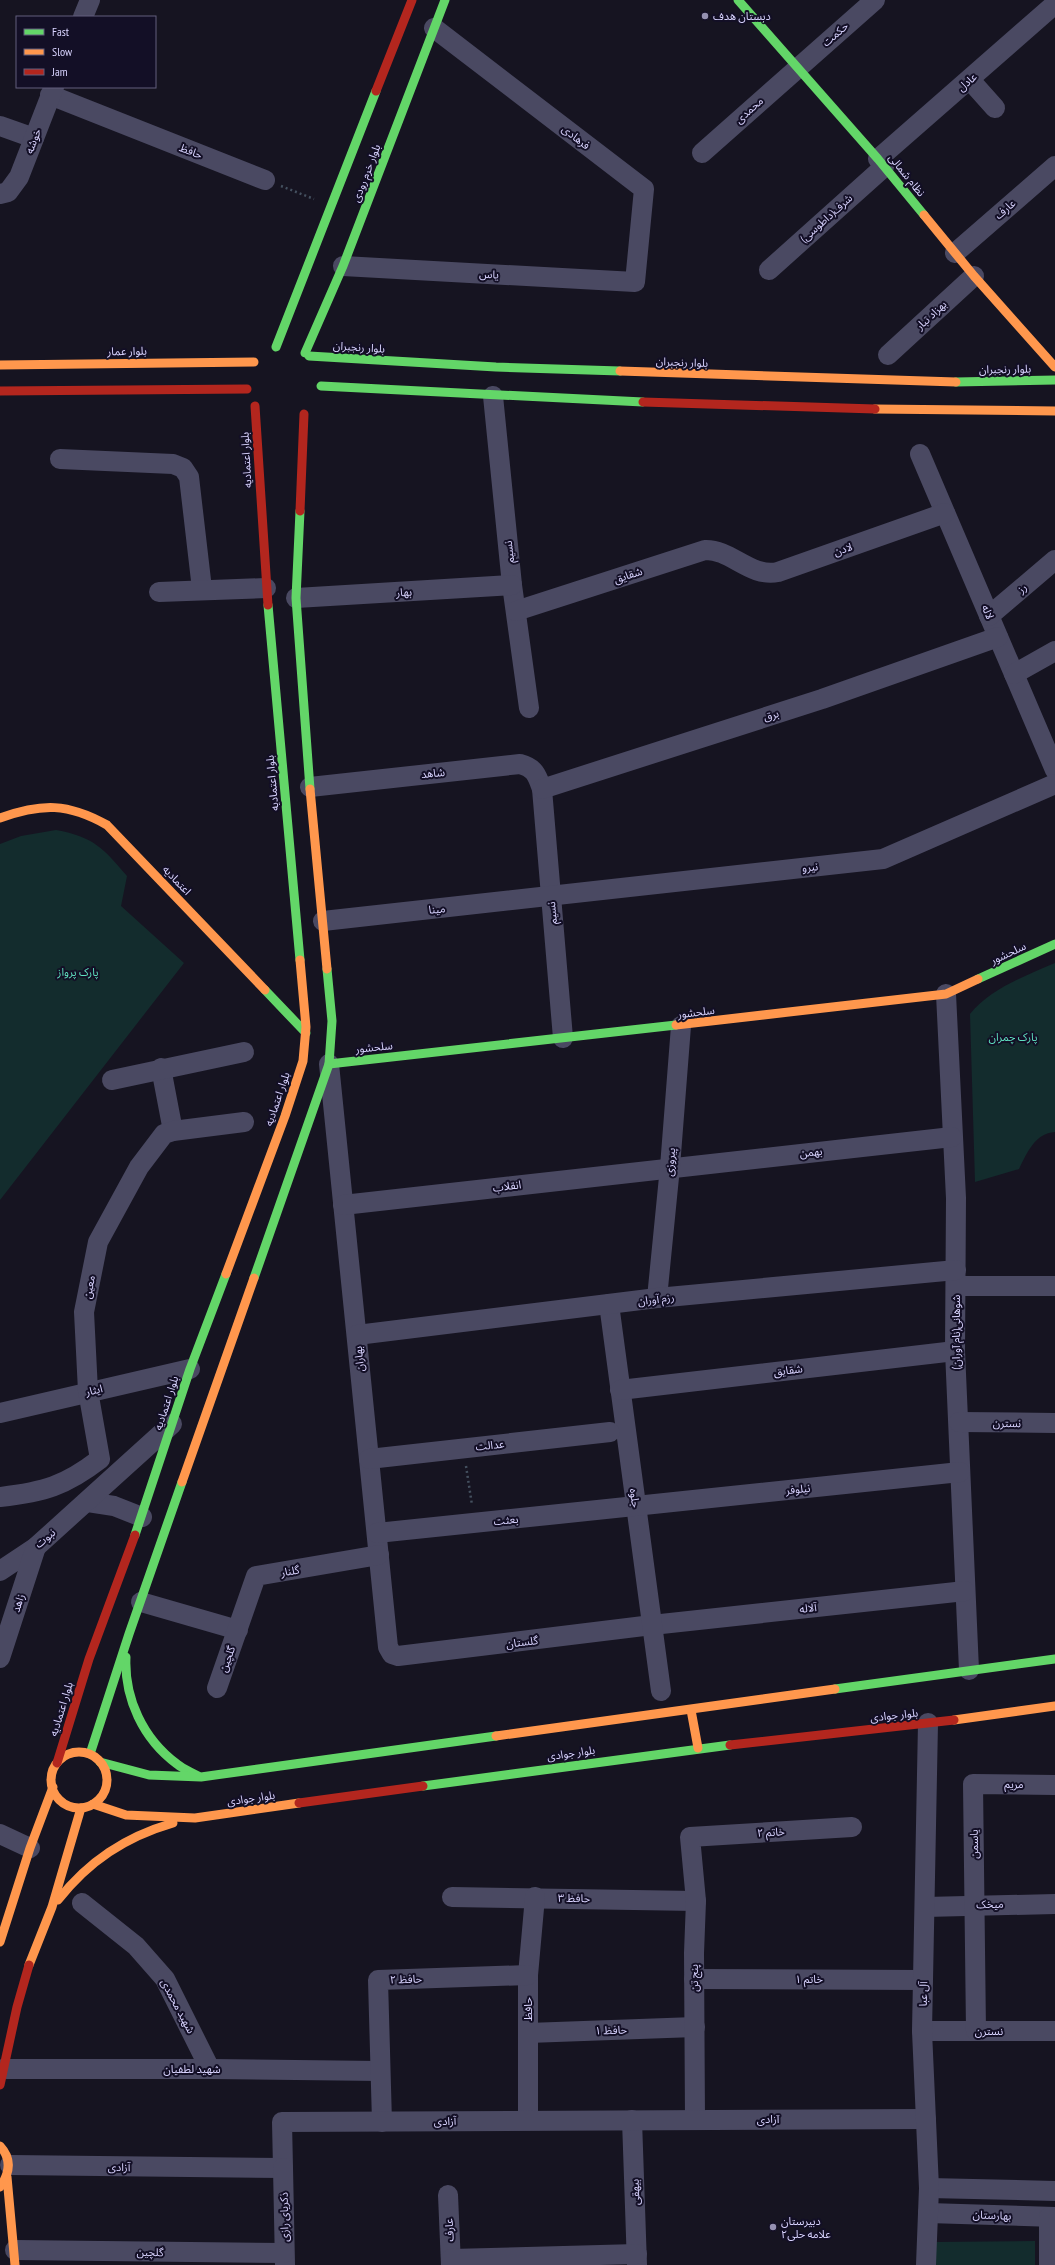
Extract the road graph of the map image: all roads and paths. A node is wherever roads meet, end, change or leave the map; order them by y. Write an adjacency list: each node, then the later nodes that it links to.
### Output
1 (90, 0): 7 (street)
2 (412, 0): 20 (street, بلوار خرم رودی)
3 (445, 0): 8 (street, بلوار خرم رودی)
4 (738, 0): 9 (street, نظام شمالی)
5 (874, 0): 9 (street, حکمت)
6 (1055, 4): 10 (street, عادل)
7 (83, 16)
8 (434, 28): 22 (street, بلوار خرم رودی); 25 (street, فرهادی)
9 (796, 68): 15 (street, محمدی); 16 (street, نظام شمالی)
10 (970, 80): 12 (street); 16 (street, عادل)
11 (52, 91): 14 (street, خوشه); 18 (street, حافظ)
12 (995, 108)
13 (0, 126): 14 (street)
14 (34, 138): 19 (street, خوشه)
15 (702, 153)
16 (881, 163): 21 (street, نظام شمالی); 23 (street, شرف(داطوسی))
17 (1055, 166): 21 (street, عارف)
18 (265, 180): 20 (path)
19 (4, 193)
20 (331, 206): 27 (street, بلوار خرم رودی)
21 (955, 252): 24 (street, نظام شمالی)
22 (343, 266): 25 (street, یاس); 29 (street, بلوار خرم رودی)
23 (769, 270)
24 (974, 276): 30 (street, بهزاد تبار); 33 (street, نظام شمالی)
25 (635, 282)
26 (286, 346): 27 (street)
27 (276, 347): 34 (street)
28 (296, 348): 29 (street)
29 (307, 354): 32 (street); 36 (street, بلوار رنجبران)
30 (888, 354)
31 (0, 365): 34 (street, بلوار عمار)
32 (316, 365)
33 (1055, 368)
34 (249, 375): 38 (street); 41 (street)
35 (320, 375): 37 (street)
36 (1055, 380)
37 (321, 386): 39 (street); 40 (street)
38 (0, 391)
39 (493, 396): 43 (street); 52 (street, نسیم)
40 (318, 397)
41 (255, 406): 45 (street); 53 (street, بلوار اعتمادیه)
42 (313, 406): 44 (street)
43 (1055, 411)
44 (304, 414): 46 (street); 56 (street)
45 (265, 415)
46 (294, 419)
47 (920, 454): 49 (street, لاله)
48 (60, 459): 54 (street)
49 (945, 513): 51 (street, لادن); 58 (street, لاله)
50 (1055, 560): 58 (street, رز)
51 (739, 563): 57 (street, شقایق)
52 (512, 585): 56 (street, بهار); 57 (street, نسیم)
53 (266, 588): 54 (street); 73 (street, بلوار اعتمادیه)
54 (202, 589): 55 (street)
55 (160, 592)
56 (296, 598): 65 (street)
57 (516, 611): 62 (street, نسیم)
58 (989, 616): 59 (street, لاله)
59 (998, 637): 61 (street, لاله); 66 (street, برق)
60 (1055, 651): 61 (street)
61 (1014, 674): 63 (street, لاله)
62 (529, 708)
63 (1055, 770)
64 (1055, 784): 68 (street, نیرو)
65 (310, 787): 66 (street, شاهد); 69 (street)
66 (542, 789): 68 (street, نسیم)
67 (0, 818): 73 (street, اعتمادیه)
68 (551, 896): 69 (street, مینا); 74 (street, نسیم)
69 (323, 921): 76 (street)
70 (1055, 944): 71 (street, سلحشور)
71 (946, 994): 72 (street, سلحشور); 81 (street, شوهانی(نام آوران))
72 (681, 1026): 74 (street, سلحشور); 82 (street, پیروزی)
73 (306, 1032): 90 (street, بلوار اعتمادیه)
74 (563, 1038): 76 (street, سلحشور)
75 (244, 1052): 77 (street)
76 (329, 1064): 83 (street, بهاران); 113 (street)
77 (161, 1068): 78 (street); 80 (street)
78 (112, 1080)
79 (244, 1122): 80 (street, معین)
80 (173, 1131): 92 (street, معین)
81 (952, 1137): 82 (street, بهمن); 84 (street, شوهانی(نام آوران))
82 (670, 1167): 83 (street, انقلاب); 86 (street, پیروزی)
83 (343, 1205): 88 (street, بهاران)
84 (956, 1278): 85 (street, رزم آوران); 86 (street, رزم آوران); 89 (street, شوهانی(نام آوران))
85 (1055, 1286)
86 (657, 1298): 87 (street, رزم آوران)
87 (609, 1304): 88 (street, رزم آوران); 91 (street, جلوه)
88 (357, 1335): 99 (street, بهاران)
89 (955, 1351): 91 (street, شقایق); 94 (street, شوهانی(نام آوران))
90 (190, 1369): 92 (street, ایثار); 96 (street, بلوار اعتمادیه)
91 (620, 1390): 105 (street, جلوه)
92 (88, 1391): 93 (street, ایثار); 100 (street, معین)
93 (0, 1413)
94 (958, 1422): 95 (street, نسترن); 101 (street, شوهانی(نام آوران))
95 (1055, 1423)
96 (172, 1424): 102 (street, نبوت); 106 (street, بلوار اعتمادیه)
97 (610, 1432): 98 (street, عدالت)
98 (464, 1448): 99 (street, عدالت); 107 (path)
99 (369, 1458): 108 (street, بهاران)
100 (100, 1459): 102 (street, معین); 103 (street)
101 (960, 1472): 105 (street, نیلوفر); 112 (street, شوهانی(نام آوران))
102 (105, 1484): 104 (street, نبوت)
103 (0, 1497)
104 (88, 1502): 106 (street); 109 (street, نبوت)
105 (636, 1506): 107 (street, بعثت); 114 (street, جلوه)
106 (142, 1517): 129 (street, بلوار اعتمادیه)
107 (474, 1523): 108 (street, بعثت)
108 (377, 1533): 110 (street, بهاران)
109 (36, 1547): 111 (street, نبوت); 118 (street, زاهد)
110 (379, 1555): 115 (street, گلنار); 117 (street, بهاران)
111 (0, 1571)
112 (965, 1592): 114 (street, آلاله); 120 (street, شوهانی(نام آوران))
113 (141, 1602): 115 (street); 116 (street)
114 (652, 1625): 117 (street, گلستان); 122 (street, جلوه)
115 (238, 1630): 121 (street, گلچین)
116 (129, 1634): 127 (street); 130 (street)
117 (392, 1654)
118 (0, 1658)
119 (1055, 1659): 120 (street)
120 (969, 1670): 124 (street)
121 (217, 1688)
122 (661, 1691)
123 (1055, 1706): 125 (street, بلوار جوادی)
124 (691, 1710): 126 (street); 130 (street)
125 (928, 1723): 126 (street, بلوار جوادی); 147 (street, آل عبا)
126 (698, 1748): 136 (street, بلوار جوادی)
127 (90, 1754): 128 (street); 129 (street)
128 (100, 1762): 130 (street); 134 (street)
129 (57, 1764): 133 (street)
130 (201, 1777)
131 (973, 1784): 132 (street, مریم); 145 (street, یاسمن)
132 (1055, 1785)
133 (52, 1787): 135 (street); 140 (street)
134 (93, 1804): 135 (street); 136 (street, بلوار جوادی)
135 (81, 1808): 148 (street)
136 (195, 1818): 148 (street)
137 (852, 1827): 139 (street, خاتم ۲)
138 (0, 1834): 140 (street)
139 (690, 1837): 143 (street, پنج تن)
140 (30, 1848): 149 (street)
141 (452, 1897): 142 (street, حافظ ۳)
142 (535, 1898): 143 (street, حافظ ۳); 151 (street, حافظ)
143 (696, 1901): 152 (street, پنج تن)
144 (82, 1903): 159 (street, شهید محمدی)
145 (974, 1904): 146 (street, میخک); 147 (street, میخک); 156 (street, یاسمن)
146 (1055, 1904)
147 (925, 1907): 153 (street, آل عبا)
148 (52, 1908): 161 (street)
149 (4, 1913): 150 (street)
150 (0, 1942)
151 (528, 1975): 158 (street, حافظ); 160 (street, حافظ ۲)
152 (694, 1979): 153 (street, خاتم ۱); 154 (street, پنج تن)
153 (924, 1980): 155 (street, آل عبا)
154 (695, 2026): 158 (street, حافظ ۱); 162 (street, پنج تن)
155 (922, 2031): 156 (street, نسترن); 163 (street, آل عبا)
156 (976, 2031): 157 (street, نسترن)
157 (1055, 2031)
158 (528, 2033): 164 (street, حافظ)
159 (210, 2069): 160 (street, شهید لطفیان); 161 (street, شهید لطفیان)
160 (380, 2072): 166 (street, حافظ ۲)
161 (1, 2077)
162 (695, 2119): 163 (street, آزادی); 165 (street, آزادی)
163 (926, 2119): 171 (street, آل عبا)
164 (528, 2120): 165 (street, آزادی); 166 (street, آزادی)
165 (632, 2120): 178 (street, بیهقی)
166 (382, 2122): 168 (street, آزادی)
167 (0, 2146): 169 (street)
168 (283, 2168): 169 (street, آزادی); 177 (street, ذکریای رازی)
169 (8, 2171): 170 (street); 176 (street)
170 (0, 2187)
171 (928, 2188): 172 (street); 174 (street, آل عبا)
172 (1055, 2191)
173 (448, 2194): 179 (street, عارف)
174 (928, 2213): 175 (street, بهارستان); 180 (street, آل عبا)
175 (1052, 2217): 181 (street)
176 (15, 2258): 177 (street, گلچین)
177 (284, 2259)
178 (637, 2259): 179 (street)
179 (451, 2262)
180 (926, 2265)
181 (1049, 2265)

